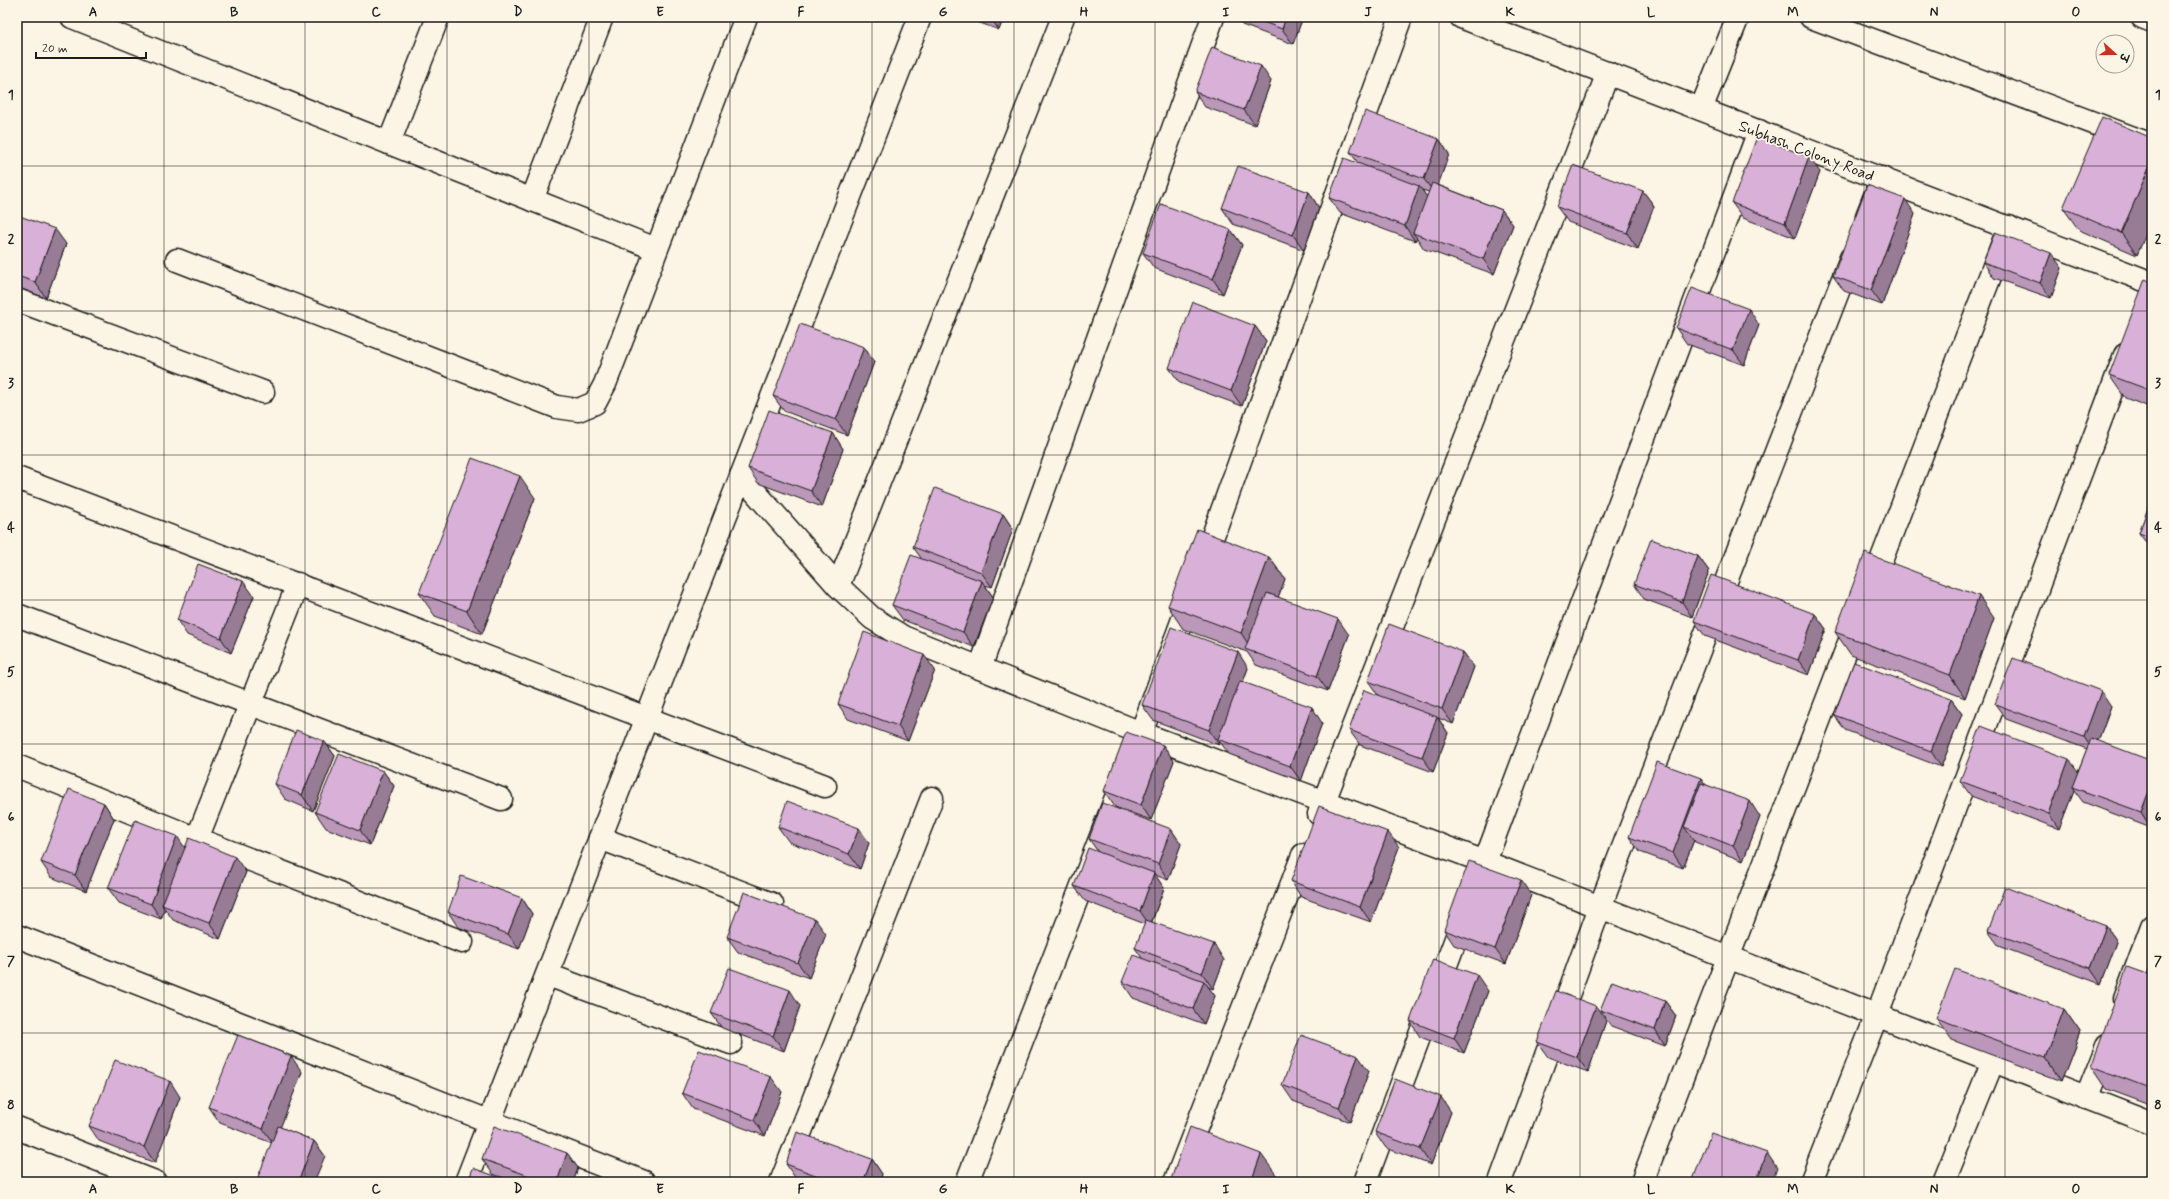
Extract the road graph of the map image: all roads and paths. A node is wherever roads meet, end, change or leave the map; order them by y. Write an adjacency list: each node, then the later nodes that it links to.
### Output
1 (72, 17): 17 (street)
2 (438, 17): 17 (street)
3 (602, 17): 20 (street)
4 (746, 17): 22 (street)
5 (920, 17): 28 (street)
6 (1063, 17): 31 (street)
7 (1213, 17): 33 (street)
8 (1401, 17): 36 (street)
9 (1461, 17): 14 (street, Subhash Colony Road)
10 (1738, 17): 15 (street)
11 (1811, 17): 18 (street)
12 (2142, 17): 13 (street)
13 (2152, 21)
14 (1608, 73): 15 (street, Subhash Colony Road); 41 (street)
15 (1701, 109): 16 (street, Subhash Colony Road)
16 (1759, 131): 19 (street, Subhash Colony Road); 44 (street)
17 (389, 143): 20 (street)
18 (2152, 145)
19 (1882, 178): 21 (street, Subhash Colony Road); 45 (street)
20 (532, 200): 22 (street)
21 (2010, 227): 24 (street, Subhash Colony Road); 50 (street)
22 (656, 249): 23 (street)
23 (177, 260)
24 (2150, 289)
25 (17, 300): 27 (street)
26 (2132, 336): 52 (street)
27 (263, 392)
28 (741, 476): 31 (street); 35 (street)
29 (17, 478): 30 (street)
30 (298, 584): 34 (street); 35 (street)
31 (838, 586): 33 (street)
32 (17, 615): 34 (street)
33 (980, 668): 36 (street)
34 (250, 704): 40 (street); 43 (street)
35 (648, 717): 38 (street); 42 (street)
36 (1141, 733): 41 (street); 63 (street)
37 (17, 766): 43 (street)
38 (825, 786)
39 (932, 798): 62 (street)
40 (501, 800)
41 (1324, 800): 44 (street); 64 (street)
42 (600, 838): 46 (street); 51 (street)
43 (197, 839): 49 (street)
44 (1485, 862): 45 (street); 65 (street)
45 (1600, 907): 50 (street); 66 (street)
46 (784, 908)
47 (2152, 926): 55 (street)
48 (17, 936): 56 (street)
49 (462, 942)
50 (1729, 957): 52 (street); 67 (street)
51 (548, 975): 53 (street); 56 (street)
52 (1876, 1015): 54 (street); 68 (street)
53 (731, 1043)
54 (1993, 1061): 55 (street); 69 (street)
55 (2086, 1098): 57 (street)
56 (489, 1121): 60 (street); 61 (street)
57 (2152, 1123)
58 (17, 1128): 59 (street)
59 (155, 1182)
60 (466, 1182)
61 (644, 1182)
62 (781, 1182)
63 (967, 1182)
64 (1175, 1182)
65 (1365, 1182)
66 (1500, 1182)
67 (1642, 1182)
68 (1811, 1182)
69 (1944, 1182)

